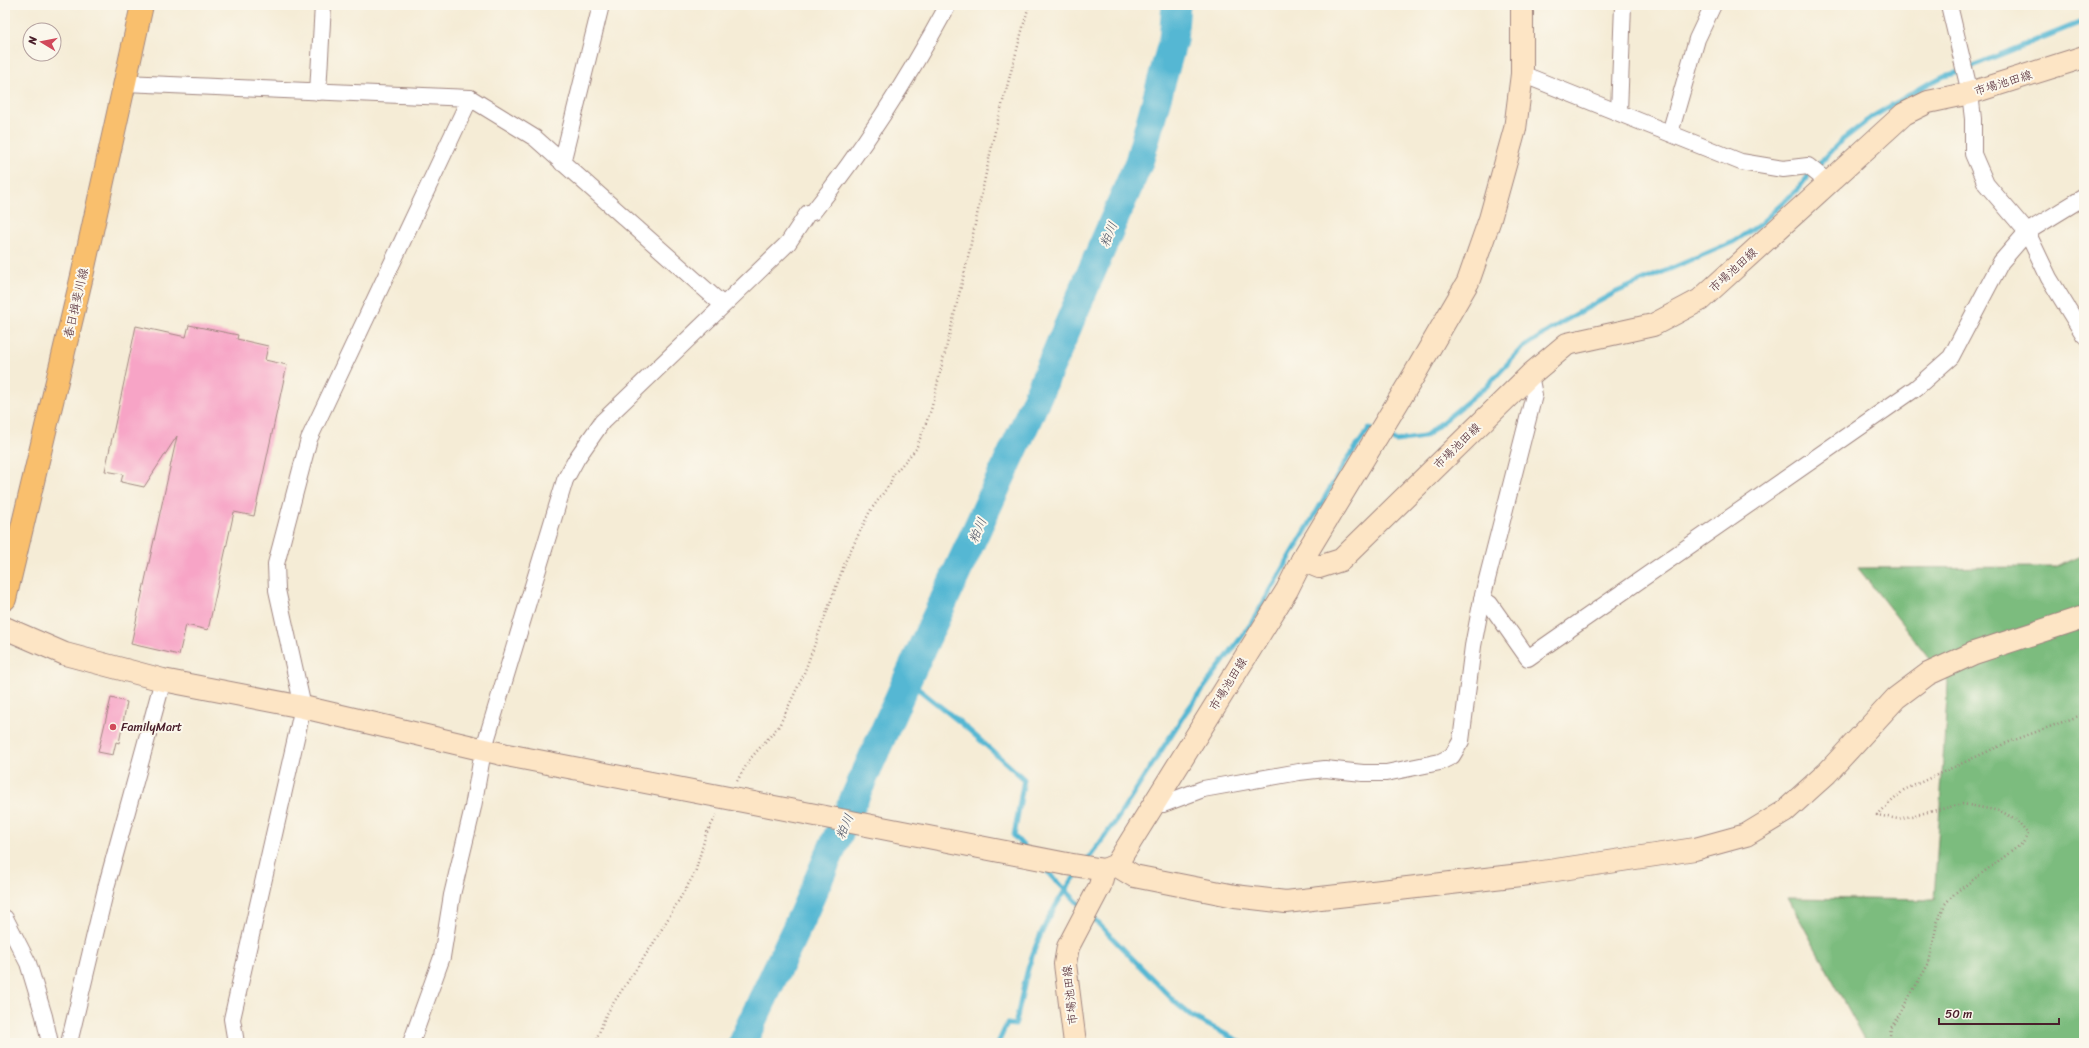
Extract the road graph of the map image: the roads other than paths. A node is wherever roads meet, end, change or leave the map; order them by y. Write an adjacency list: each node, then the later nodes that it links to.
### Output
1 (142, 5): 11 (main road, 春日揖斐川線)
2 (323, 5): 12 (street)
3 (601, 5): 17 (street)
4 (948, 5): 21 (street)
5 (1522, 5): 10 (street)
6 (1623, 5): 15 (street)
7 (1713, 5): 16 (street)
8 (1949, 5): 13 (street)
9 (2084, 57): 13 (street, 市場池田線)
10 (1522, 74): 15 (street); 24 (street)
11 (125, 82): 12 (street); 25 (main road, 春日揖斐川線)
12 (318, 92): 14 (street)
13 (1970, 93): 18 (street, 市場池田線); 20 (street)
14 (470, 98): 17 (street); 30 (street)
15 (1619, 112): 16 (street)
16 (1670, 133): 18 (street)
17 (562, 163): 21 (street)
18 (1829, 183): 23 (street, 市場池田線)
19 (2084, 197): 20 (street)
20 (2027, 232): 22 (street); 26 (street)
21 (723, 305): 31 (street)
22 (2084, 335)
23 (1530, 375): 24 (street, 市場池田線); 26 (street)
24 (1302, 560): 32 (street, 市場池田線)
25 (5, 599)
26 (1482, 599): 32 (street)
27 (2084, 617): 33 (street)
28 (5, 628): 29 (street)
29 (163, 680): 30 (street); 36 (street)
30 (303, 707): 31 (street); 37 (street)
31 (493, 752): 33 (street, bridge); 38 (street)
32 (1155, 802): 33 (street, 市場池田線)
33 (1110, 868): 39 (street, 市場池田線)
34 (5, 918): 35 (street)
35 (50, 1043)
36 (69, 1043)
37 (236, 1043)
38 (411, 1043)
39 (1075, 1043)

